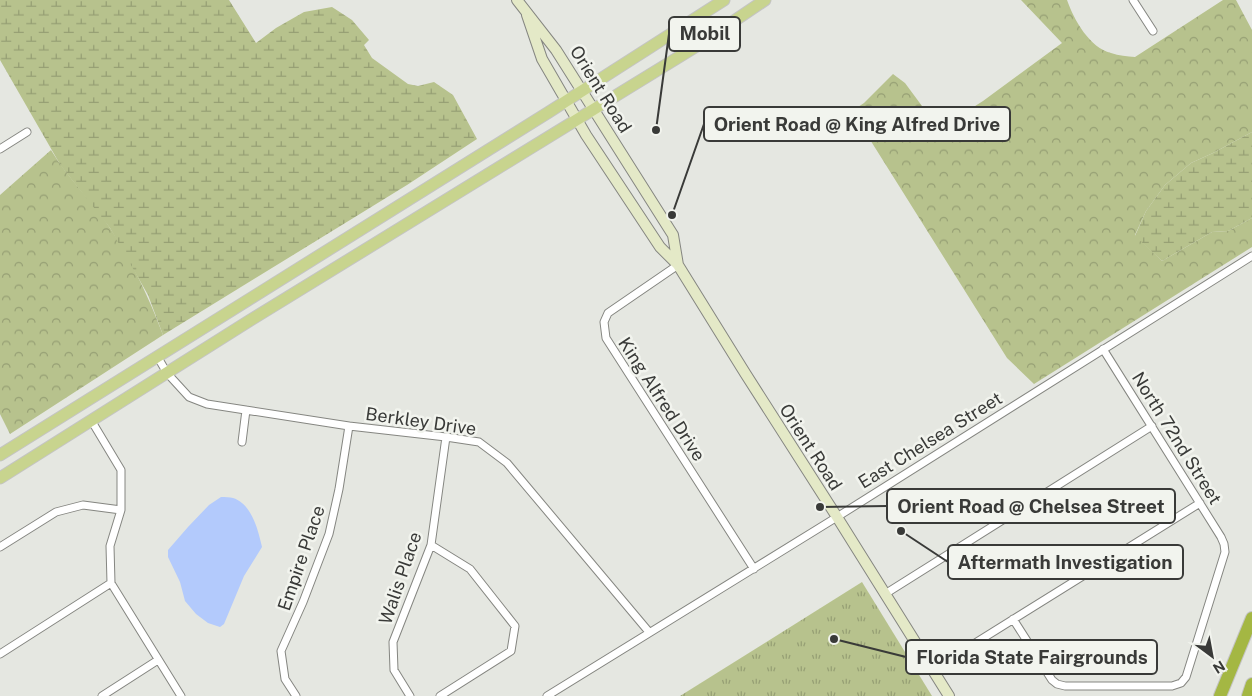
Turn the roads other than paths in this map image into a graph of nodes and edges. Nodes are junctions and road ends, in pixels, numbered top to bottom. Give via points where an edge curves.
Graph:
1 (517, 0) edge
2 (724, 0) edge
3 (765, 0) edge
4 (1133, 0) edge
5 (527, 15) junction
6 (1153, 31) dead end
7 (582, 91) junction
8 (566, 101) junction
9 (594, 109) junction
10 (577, 119) junction
11 (27, 132) dead end
12 (0, 149) edge
13 (1252, 256) edge
14 (678, 265) junction
15 (1103, 349) junction
16 (157, 356) junction
17 (167, 373) junction
18 (246, 410) junction
19 (91, 420) junction
20 (349, 426) junction
21 (1152, 426) junction
22 (446, 437) junction
23 (242, 442) dead end
24 (0, 455) edge
25 (3, 474) edge
26 (1200, 502) junction
27 (121, 510) junction
28 (837, 516) junction
29 (431, 545) junction
30 (0, 547) edge
31 (754, 569) junction
32 (111, 583) junction
33 (885, 594) junction
34 (1252, 618) edge
35 (1013, 619) junction
36 (649, 632) junction
37 (0, 654) edge
38 (158, 660) junction
39 (932, 670) junction
40 (1252, 684) edge
41 (102, 696) edge
42 (181, 696) edge
43 (296, 696) edge
44 (410, 696) edge
45 (440, 696) edge
46 (548, 696) edge
47 (950, 696) edge
48 (1220, 696) edge
49 (1248, 696) edge

1 - 5 street, Orient Road
2 - 7 main road
3 - 9 main road
4 - 6 street
5 - 7 street, Orient Road via 556,50
5 - 8 street, Orient Road via 542,59
7 - 8 main road
7 - 9 street, Orient Road
8 - 10 street, Orient Road
8 - 16 main road
9 - 10 main road
9 - 14 street, Orient Road via 673,235
10 - 14 street, Orient Road via 660,247
10 - 17 main road
11 - 12 street
13 - 15 street, East Chelsea Street
14 - 28 street, Orient Road
14 - 31 street, King Alfred Drive via 608,313 604,322 606,338
15 - 21 street, North 72nd Street
15 - 28 street, East Chelsea Street
16 - 17 street, Berkley Drive
16 - 24 main road
17 - 18 street, Berkley Drive via 189,397 208,404
17 - 19 main road
18 - 20 street, Berkley Drive
18 - 23 street
19 - 25 main road
19 - 27 street via 121,470
20 - 22 street, Berkley Drive
20 - 43 street, Empire Place via 329,534 281,651 286,679
21 - 26 street, North 72nd Street
21 - 33 street
22 - 29 street, Walis Place
22 - 36 street, Berkley Drive via 478,442 507,463
26 - 35 street
26 - 35 street, North 72nd Street via 1224,544 1225,552 1186,677 1181,683 1172,686 1057,684
27 - 30 street via 83,505 56,512
27 - 32 street via 110,546
28 - 31 street, East Chelsea Street
28 - 33 street, Orient Road
29 - 44 street, Walis Place via 393,642 394,670
29 - 45 street via 470,569 515,626 511,652
31 - 36 street, East Chelsea Street
32 - 37 street
32 - 38 street
33 - 39 street, Orient Road
34 - 48 highway
35 - 39 street
36 - 46 street, East Chelsea Street
38 - 41 street
38 - 42 street
39 - 47 street, Orient Road
40 - 49 highway

